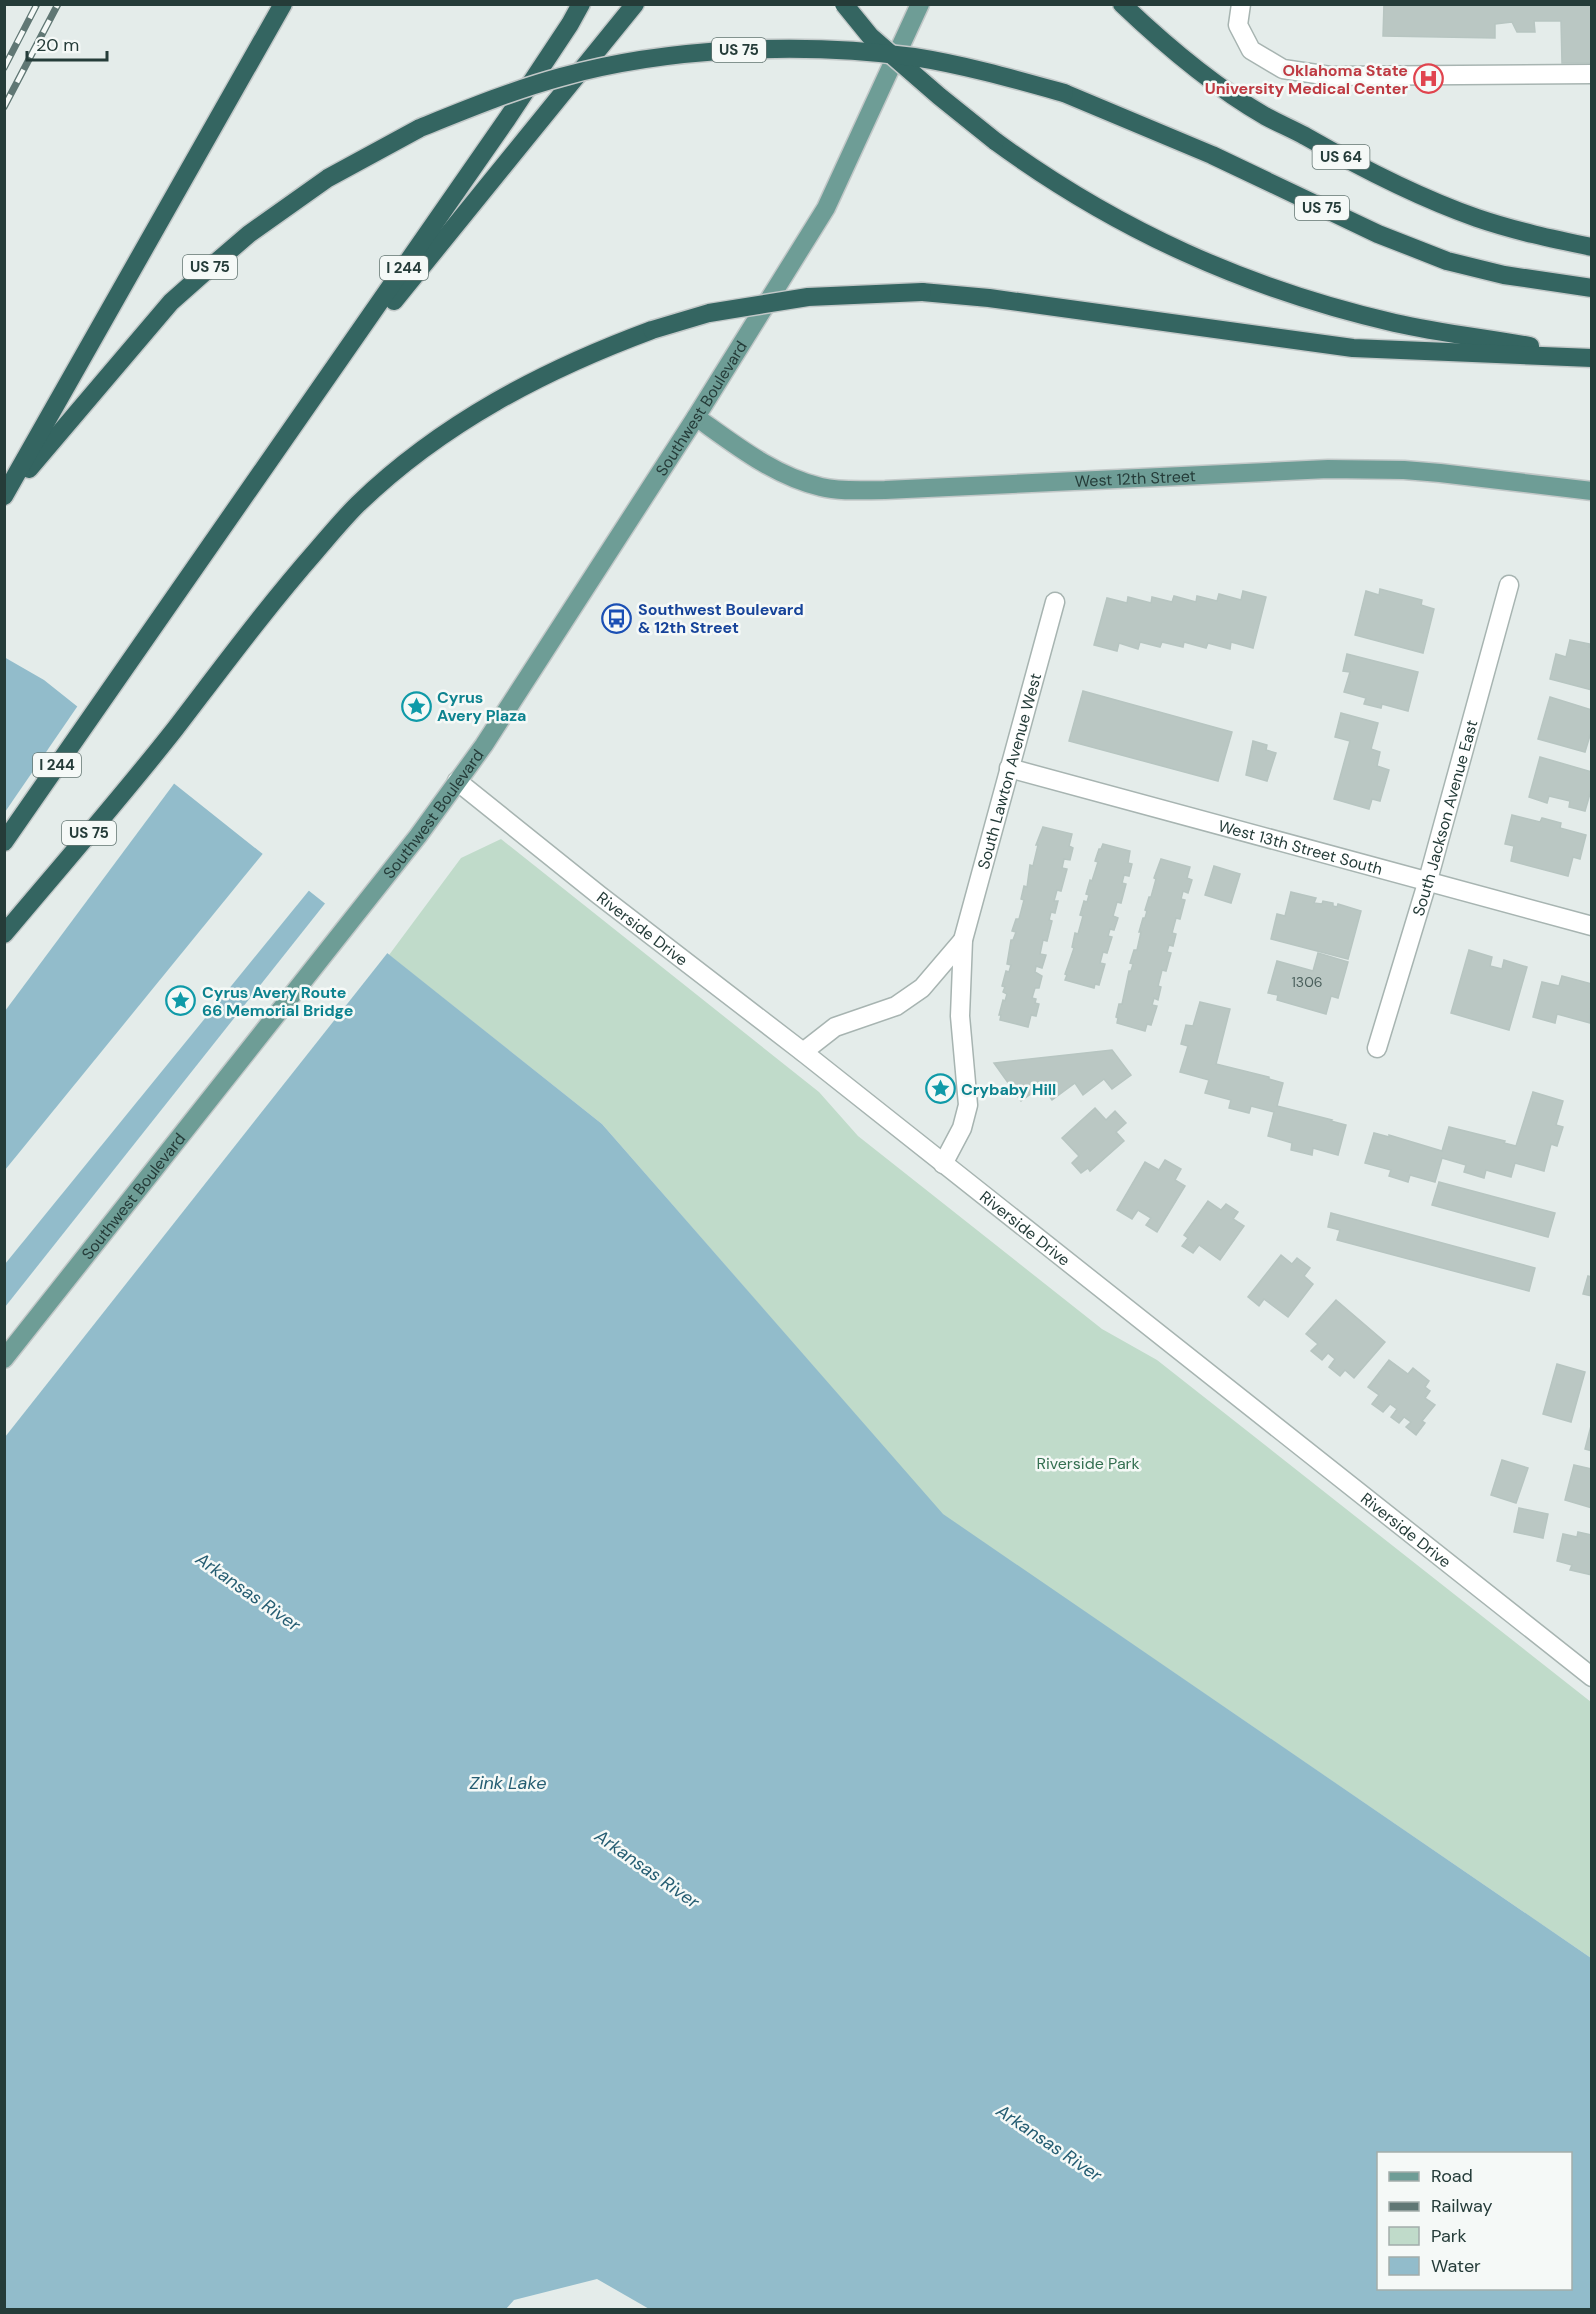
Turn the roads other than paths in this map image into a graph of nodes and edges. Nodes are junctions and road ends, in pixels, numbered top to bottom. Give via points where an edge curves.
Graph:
1 (274, 4) edge
2 (284, 4) edge
3 (581, 4) edge
4 (635, 4) edge
5 (844, 4) edge
6 (920, 4) edge
7 (1122, 4) edge
8 (1241, 4) edge
9 (261, 43) junction
10 (1592, 74) edge
11 (1592, 248) edge
12 (1592, 288) edge
13 (1592, 358) edge
14 (300, 417) junction
15 (696, 417) junction
16 (1592, 491) edge
17 (4, 497) edge
18 (1509, 585) dead end
19 (1054, 602) dead end
20 (1009, 768) junction
21 (457, 781) junction
22 (4, 842) edge
23 (1428, 880) junction
24 (1592, 926) edge
25 (4, 934) edge
26 (963, 940) junction
27 (1377, 1048) dead end
28 (803, 1052) junction
29 (943, 1164) junction
30 (4, 1359) edge
31 (1592, 1677) edge

1 - 9 highway
2 - 9 highway
3 - 14 highway, I 244 via 507,119
4 - 14 highway
5 - 13 highway, bridge via 870,36 995,141 1068,191 1161,243 1334,307 1396,323
6 - 15 main road, Southwest Boulevard via 826,208
7 - 11 highway, US 64 via 1210,79 1264,115 1354,164 1477,218
8 - 10 street via 1238,25 1251,50 1282,69 1330,76
9 - 17 highway
12 - 17 highway, US 75, bridge via 1504,275 1448,261 1378,234 1212,155 1064,93 999,74 913,57 812,49 716,51 562,76 420,128 328,178 249,234 171,302
13 - 25 highway, US 75, bridge via 1353,348 922,292 808,297 709,313 652,330 543,375 476,413 416,455 358,504 290,580 173,731
14 - 22 highway, I 244
15 - 16 main road, West 12th Street via 778,472 821,487 848,490 1328,469 1440,473
15 - 21 main road, Southwest Boulevard
18 - 23 street, South Jackson Avenue East
19 - 20 street, South Lawton Avenue West
20 - 23 street, West 13th Street South
20 - 26 street, South Lawton Avenue West
21 - 28 street, Riverside Drive
21 - 30 main road, Southwest Boulevard via 418,836
23 - 24 street, West 13th Street South
23 - 27 street, South Jackson Avenue East
26 - 28 street, South Lawton Avenue West via 922,988 896,1006 835,1027
26 - 29 street, South Lawton Avenue West via 960,1016 968,1105 962,1128
28 - 29 street, Riverside Drive
29 - 31 street, Riverside Drive

